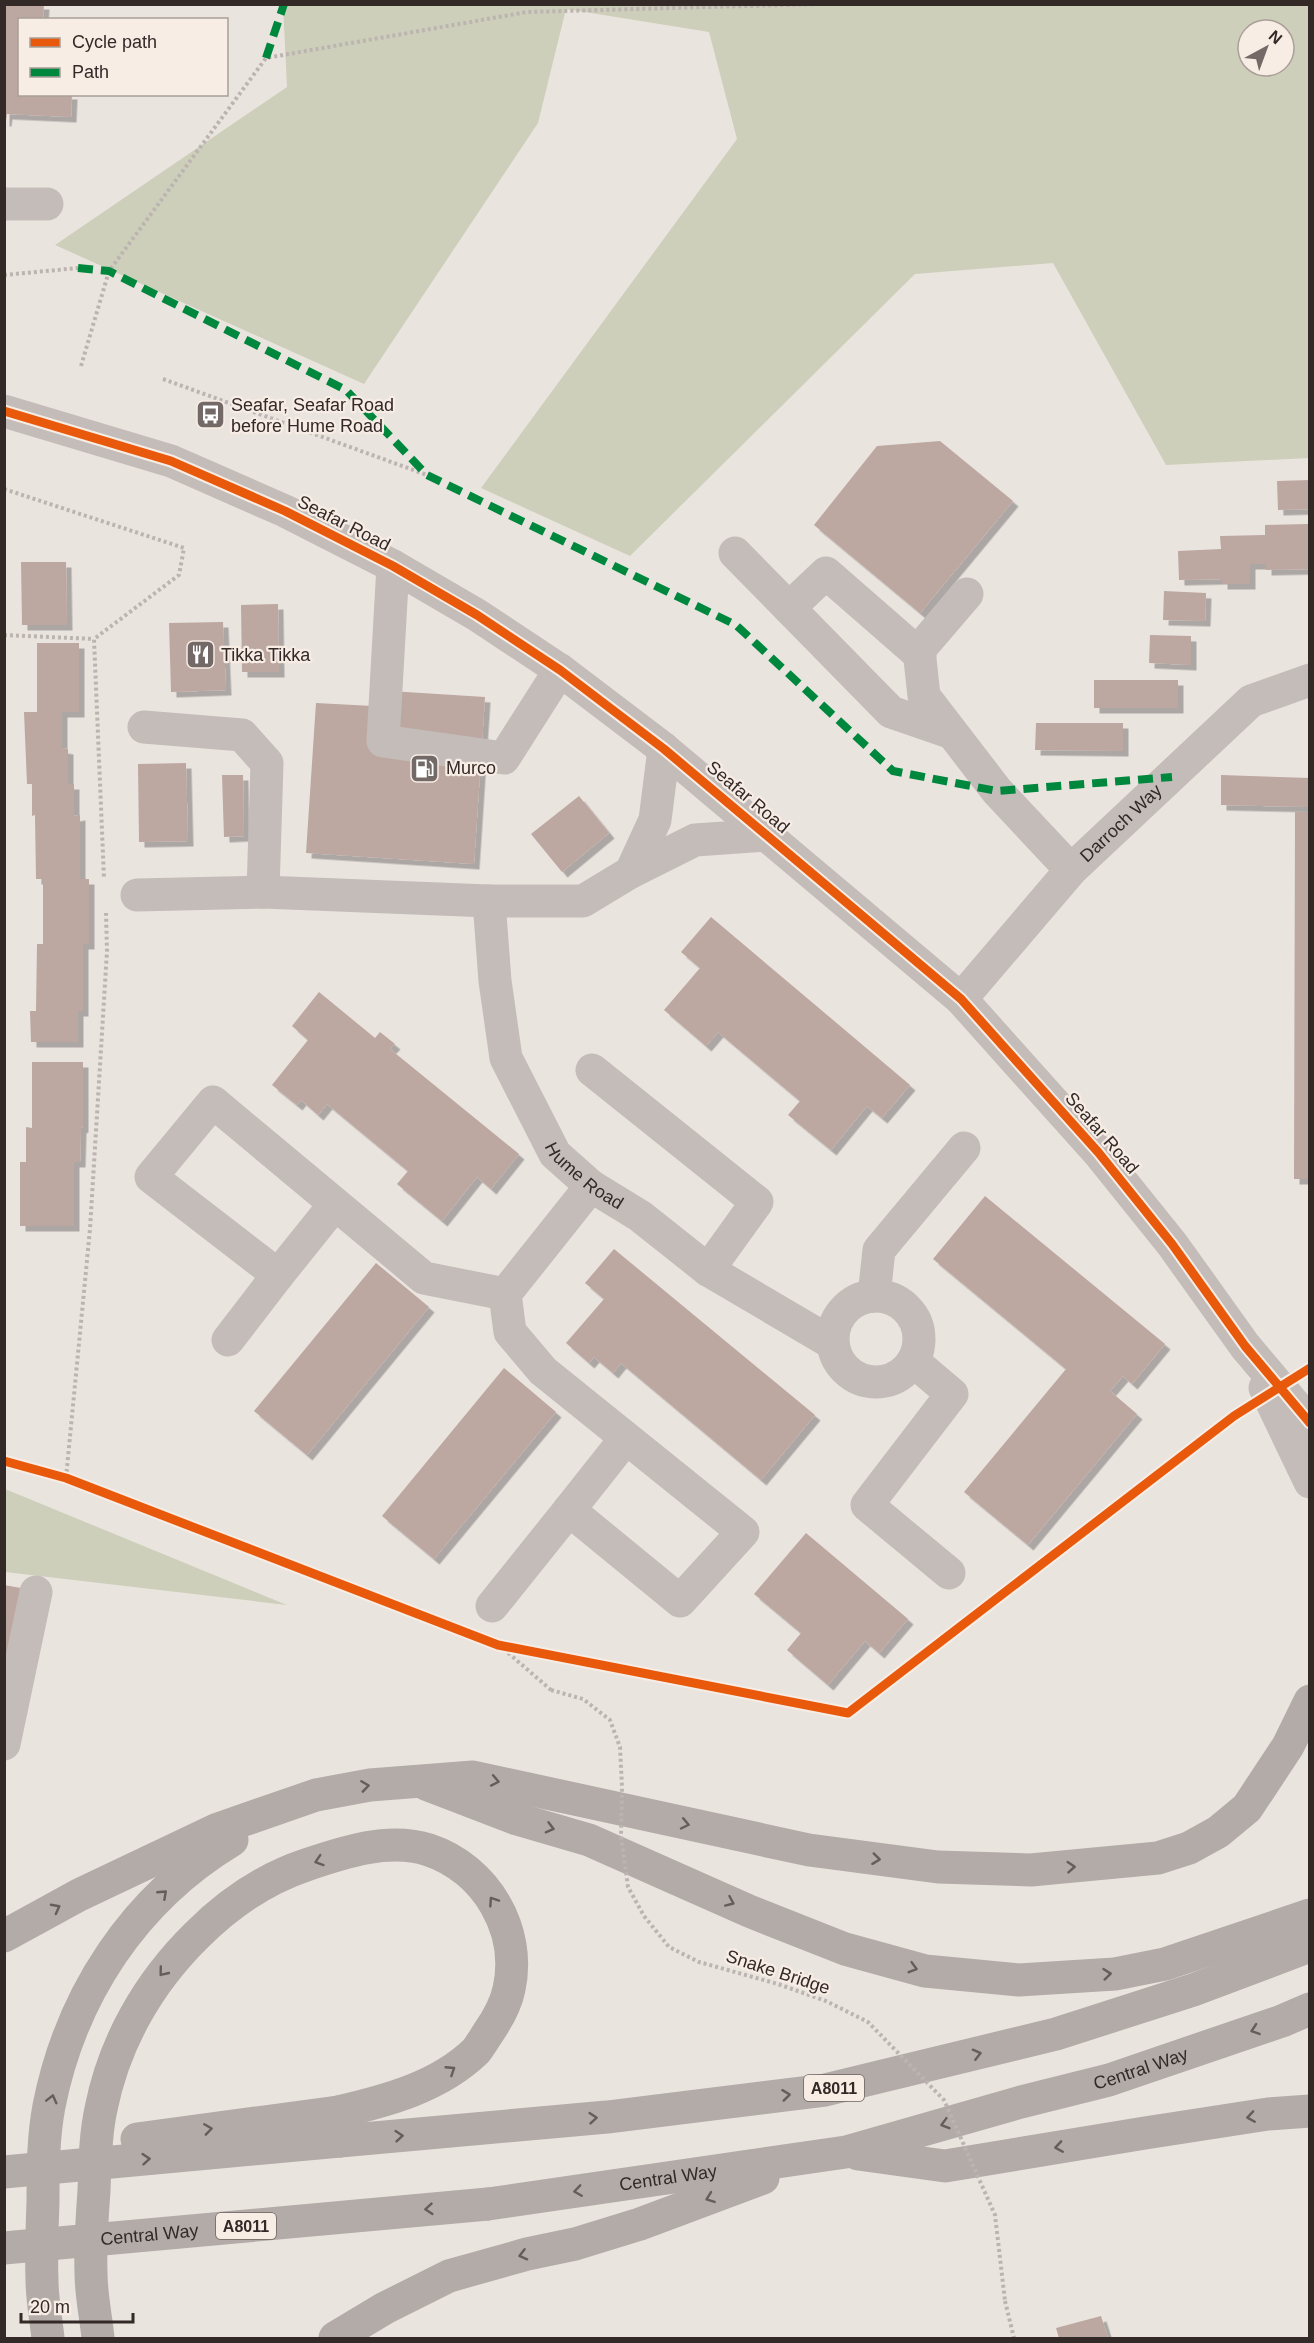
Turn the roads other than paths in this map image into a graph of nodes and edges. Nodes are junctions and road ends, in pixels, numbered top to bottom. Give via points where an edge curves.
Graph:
1 (4, 204) edge
2 (47, 204) dead end
3 (4, 411) edge
4 (735, 553) dead end
5 (393, 566) junction
6 (967, 594) dead end
7 (789, 608) junction
8 (920, 655) junction
9 (560, 670) junction
10 (1310, 680) edge
11 (144, 727) dead end
12 (952, 733) junction
13 (664, 749) junction
14 (768, 835) junction
15 (1071, 870) junction
16 (631, 873) junction
17 (263, 892) junction
18 (137, 895) dead end
19 (489, 901) junction
20 (961, 999) junction
21 (592, 1070) dead end
22 (964, 1149) dead end
23 (591, 1186) junction
24 (335, 1204) junction
25 (708, 1270) junction
26 (278, 1275) junction
27 (505, 1294) junction
28 (874, 1296) junction
29 (228, 1340) dead end
30 (832, 1343) junction
31 (1245, 1346) junction
32 (913, 1361) junction
33 (1310, 1423) edge
34 (626, 1438) junction
35 (1310, 1482) edge
36 (569, 1510) junction
37 (949, 1573) dead end
38 (36, 1592) dead end
39 (492, 1606) dead end
40 (1310, 1701) edge
41 (1310, 1725) edge
42 (4, 1744) edge
43 (1310, 1745) edge
44 (416, 1781) junction
45 (316, 1796) junction
46 (1310, 1915) edge
47 (4, 1936) edge
48 (1310, 1946) edge
49 (1310, 2009) edge
50 (1310, 2111) edge
51 (339, 2127) junction
52 (835, 2154) junction
53 (4, 2156) edge
54 (4, 2172) edge
55 (4, 2248) edge
56 (48, 2338) edge
57 (98, 2338) edge
58 (335, 2338) edge

1 - 2 street
3 - 5 street, Seafar Road via 171,461 285,511
4 - 7 street
5 - 9 street, Seafar Road
5 - 9 street via 383,741 504,758
6 - 8 street via 920,650
7 - 8 street via 826,573
7 - 12 street via 891,712
8 - 12 street via 924,696
9 - 13 street, Seafar Road
10 - 15 street, Darroch Way via 1251,701
11 - 17 street via 242,735 267,763
12 - 15 street via 997,791
13 - 14 street, Seafar Road
13 - 16 street via 655,820
14 - 16 street via 695,840
14 - 20 street, Seafar Road
15 - 20 street, Darroch Way
16 - 19 street via 583,901
17 - 18 street
17 - 19 street
19 - 23 street, Hume Road via 506,1058 555,1155
20 - 31 street, Seafar Road via 1098,1152 1172,1244
21 - 25 street via 757,1202
22 - 28 street via 879,1250
23 - 25 street, Hume Road via 640,1216
23 - 27 street
24 - 26 street
24 - 26 street via 213,1102 151,1177
24 - 27 street via 424,1278
25 - 30 street, Hume Road
26 - 29 street
27 - 34 street via 510,1332 543,1371
28 - 30 street via 848,1305 833,1329
28 - 32 street via 895,1300 911,1314 920,1341
30 - 32 street via 844,1369 870,1383 898,1377
31 - 33 street, Seafar Road
31 - 35 street, Seafar Road
32 - 37 street via 952,1394 867,1505
34 - 36 street
34 - 36 street via 743,1532 680,1601
36 - 39 street
38 - 42 street
44 -> 40 main road via 473,1777 809,1850 927,1866 1030,1870 1094,1865 1158,1858 1189,1848 1218,1832 1247,1808 1288,1746
41 - 43 street
45 -> 44 main road
44 -> 46 main road via 517,1819 589,1840 844,1949 925,1971 1019,1980 1115,1974 1183,1958
47 -> 45 main road via 79,1895 218,1830
56 -> 45 main road via 42,2281 43,2159 49,2107 78,2013 118,1943 161,1895 214,1850
51 -> 48 main road, A8011 via 607,2117 825,2090 1056,2034 1193,1990
49 -> 52 main road, Central Way / A8011 via 1109,2080
50 -> 52 main road via 1168,2129 945,2166
53 -> 51 main road, bridge
54 -> 51 main road, A8011, bridge
51 -> 57 main road via 452,2070 477,2049 496,2022 509,1990 513,1960 508,1930 495,1903 477,1880 454,1862 429,1850 402,1845 371,1847 298,1868 263,1883 205,1927 156,1980 109,2073 100,2112 91,2274
52 -> 55 main road, Central Way / A8011, bridge via 488,2204
52 -> 58 main road via 618,2231 449,2276

